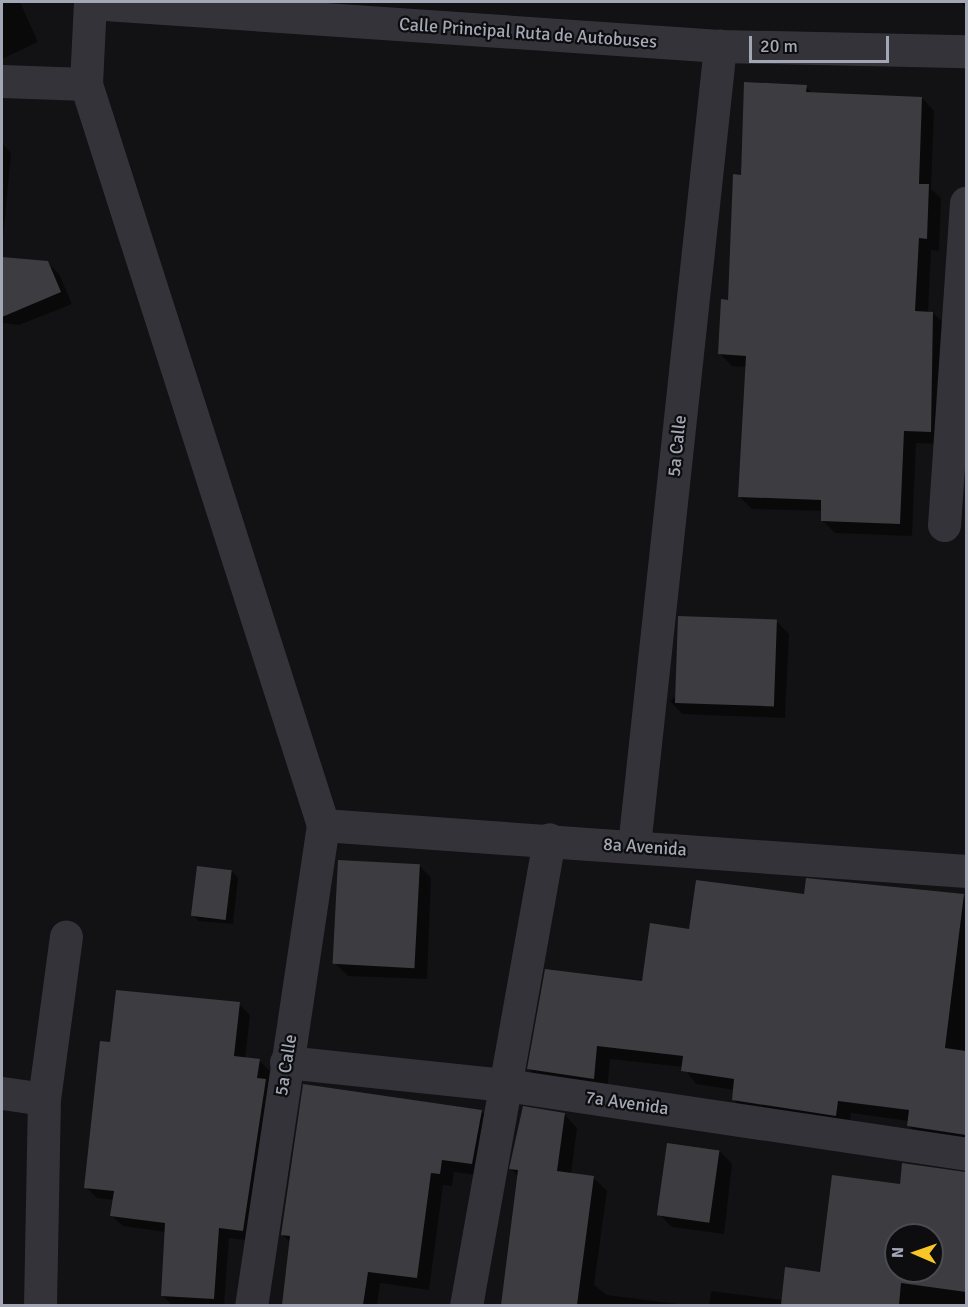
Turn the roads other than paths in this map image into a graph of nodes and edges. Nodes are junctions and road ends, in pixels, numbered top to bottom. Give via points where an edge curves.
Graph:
1 (90, 2) edge
2 (720, 46) junction
3 (966, 51) edge
4 (2, 81) edge
5 (86, 84) junction
6 (966, 202) edge
7 (944, 525) dead end
8 (323, 825) junction
9 (549, 839) junction
10 (634, 846) junction
11 (966, 871) edge
12 (66, 936) dead end
13 (286, 1062) junction
14 (506, 1085) junction
15 (2, 1093) edge
16 (44, 1099) junction
17 (966, 1154) edge
18 (40, 1305) edge
19 (251, 1305) edge
20 (466, 1305) edge

1 - 2 street, Calle Principal Ruta de Autobuses
1 - 5 street
2 - 3 street, Calle Principal Ruta de Autobuses
2 - 10 street, 5a Calle
4 - 5 street
5 - 8 street
6 - 7 street
8 - 9 street, 8a Avenida
8 - 13 street, 5a Calle
9 - 10 street, 8a Avenida
9 - 14 street
10 - 11 street, 8a Avenida
12 - 16 street
13 - 14 street, 7a Avenida
13 - 19 street, 5a Calle
14 - 17 street, 7a Avenida
14 - 20 street
15 - 16 street
16 - 18 street

